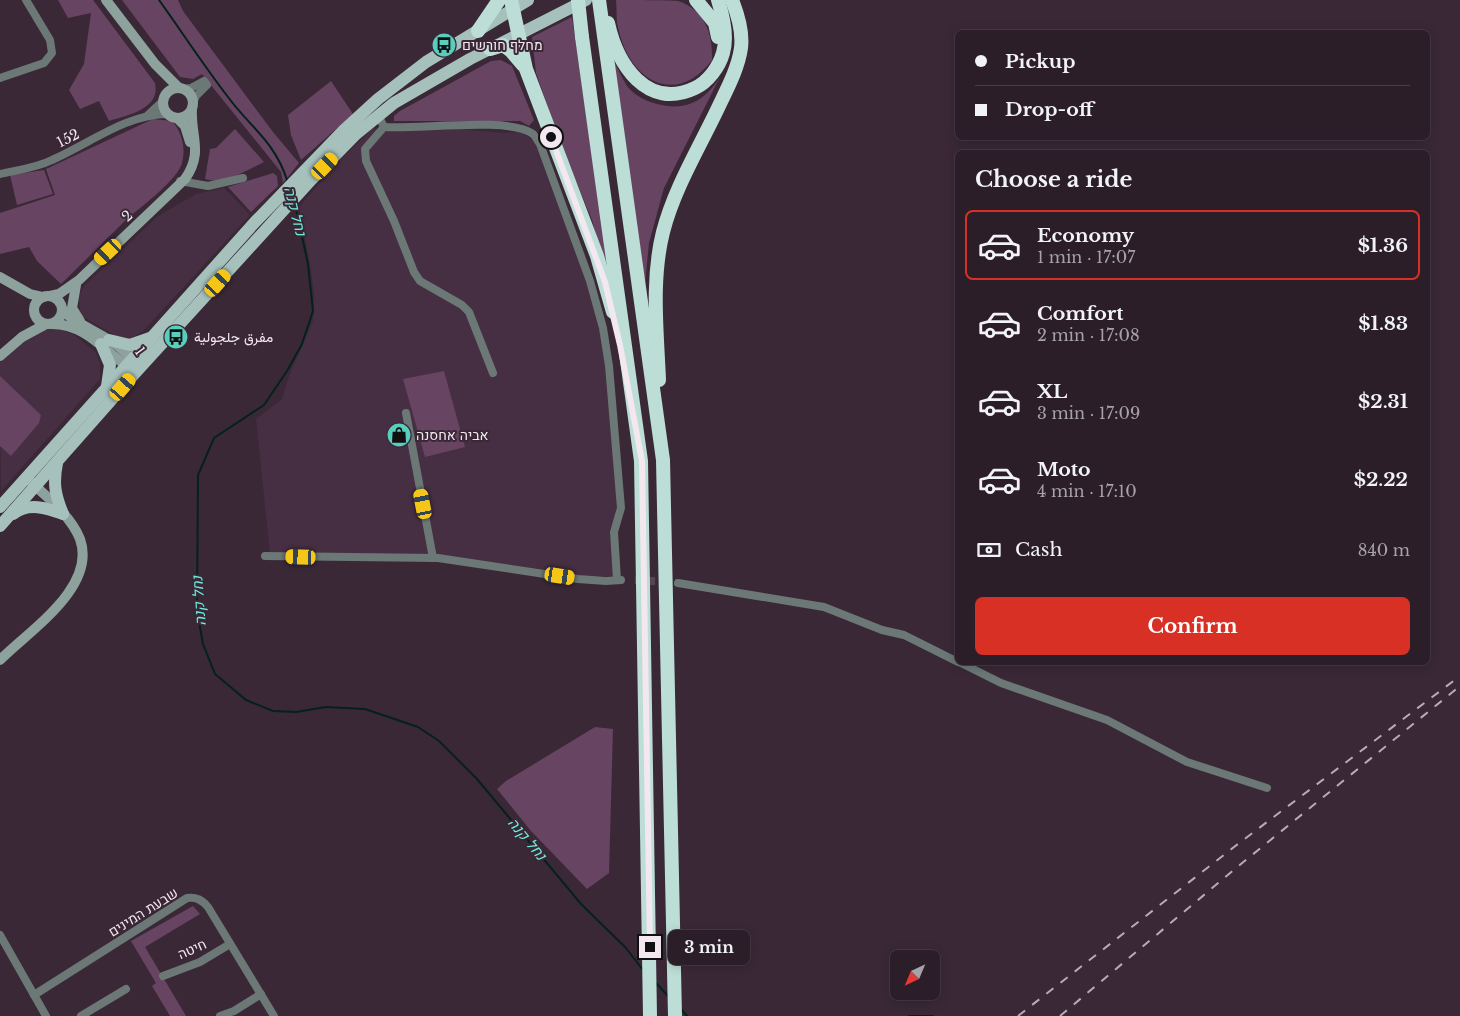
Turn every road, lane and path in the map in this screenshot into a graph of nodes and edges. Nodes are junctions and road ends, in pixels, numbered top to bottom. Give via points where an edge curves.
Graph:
1 (26, 0) edge
2 (106, 0) edge
3 (499, 0) edge
4 (528, 0) edge
5 (578, 0) edge
6 (586, 0) edge
7 (599, 0) edge
8 (604, 0) edge
9 (696, 0) edge
10 (718, 0) edge
11 (732, 0) edge
12 (511, 5) edge
13 (478, 31) junction
14 (607, 32) junction
15 (517, 34) junction
16 (490, 48) junction
17 (154, 64) junction
18 (0, 69) edge
19 (526, 69) junction
20 (710, 76) junction
21 (2, 78) edge
22 (181, 88) junction
23 (164, 98) junction
24 (192, 106) junction
25 (173, 116) junction
26 (144, 117) junction
27 (545, 120) junction
28 (381, 121) junction
29 (536, 137) junction
30 (0, 174) edge
31 (307, 175) junction
32 (243, 178) dead end
33 (181, 182) junction
34 (260, 226) junction
35 (0, 277) edge
36 (77, 282) junction
37 (0, 284) edge
38 (47, 297) junction
39 (62, 308) junction
40 (35, 311) junction
41 (80, 322) junction
42 (49, 324) junction
43 (154, 336) junction
44 (22, 337) junction
45 (104, 342) junction
46 (0, 356) edge
47 (131, 366) junction
48 (493, 373) dead end
49 (105, 390) junction
50 (406, 413) dead end
51 (663, 460) junction
52 (642, 461) junction
53 (57, 462) junction
54 (31, 482) junction
55 (0, 507) edge
56 (63, 514) junction
57 (4, 522) edge
58 (265, 556) dead end
59 (433, 558) junction
60 (678, 583) tunnel mouth
61 (0, 660) edge
62 (955, 660) edge
63 (964, 665) edge
64 (1267, 788) dead end
65 (0, 934) edge
66 (230, 944) junction
67 (8, 950) junction
68 (0, 954) edge
69 (163, 976) dead end
70 (126, 989) dead end
71 (261, 994) junction
72 (34, 995) junction
73 (650, 1010) edge
74 (46, 1016) edge
75 (81, 1016) edge
76 (220, 1016) edge
77 (274, 1016) edge
78 (675, 1016) edge

1 - 21 street via 50,40 52,53 44,63
2 - 17 street
3 - 13 highway
4 - 12 main road
5 - 52 highway, bridge
6 - 15 main road
7 - 14 highway
8 - 14 highway
9 - 20 highway via 715,22 718,34 718,54
10 - 20 highway via 724,21 724,52
11 - 51 highway via 741,35 739,58 669,213 656,274
12 - 13 main road
12 - 15 highway
13 - 31 main road via 426,62 378,99
14 - 20 highway via 623,63 644,86 655,92 684,93
14 - 51 highway
15 - 16 main road
15 - 19 highway
16 - 19 highway via 503,45
16 - 28 main road via 394,103
17 - 22 street
17 - 23 street via 161,77
18 - 21 street
19 - 27 highway
22 - 23 street via 171,89
22 - 24 street via 190,95
22 - 24 street via 191,88 204,81 207,85 196,96
23 - 25 street via 164,108
23 - 26 street, 152 via 154,111
24 - 25 street via 184,116
24 - 33 street, 2 via 195,158 190,173
25 - 26 street, 152
25 - 33 street, 2 via 185,126 190,139
26 - 30 street, 152 via 51,161
27 - 29 street
27 - 52 highway via 605,282
28 - 29 street via 520,128
28 - 31 main road
28 - 48 street via 365,148 366,161 414,272 420,280 468,312
29 - 59 street via 590,281 603,328 622,508 614,532 619,580 578,579
31 - 34 main road
32 - 33 street via 208,186
33 - 36 street, 2
34 - 43 main road
34 - 47 main road
35 - 38 street via 30,294
36 - 38 street, 2 via 59,294
36 - 39 street, 2
36 - 41 street via 72,308
37 - 40 street via 24,298
38 - 39 street via 59,301
38 - 40 street via 36,303
39 - 41 street, 1
39 - 42 street via 59,320
40 - 42 street via 38,319
40 - 44 street
41 - 45 street, 1
42 - 44 street
42 - 45 street, 1 via 72,327
43 - 45 main road via 130,344
43 - 47 main road
44 - 46 street
45 - 47 street, 1
45 - 49 main road via 110,365 110,380
47 - 49 main road
47 - 53 main road
49 - 54 main road
50 - 59 street
51 - 78 highway
52 - 73 highway
53 - 54 main road
53 - 56 main road via 53,481
54 - 55 main road
54 - 56 street
54 - 57 main road
56 - 57 main road via 48,508 27,507
56 - 61 street via 80,538 82,569 77,581 66,598
58 - 59 street
60 - 62 street via 824,606 882,630 904,635
63 - 64 street via 1001,683 1107,720 1187,762
65 - 67 street
66 - 69 street, חיטה via 200,962
66 - 71 street, שבעת המינים
66 - 72 street, שבעת המינים via 204,903 197,898 188,898
67 - 68 street
67 - 72 street
70 - 75 street
71 - 76 street
71 - 77 street, שבעת המינים
72 - 74 street

